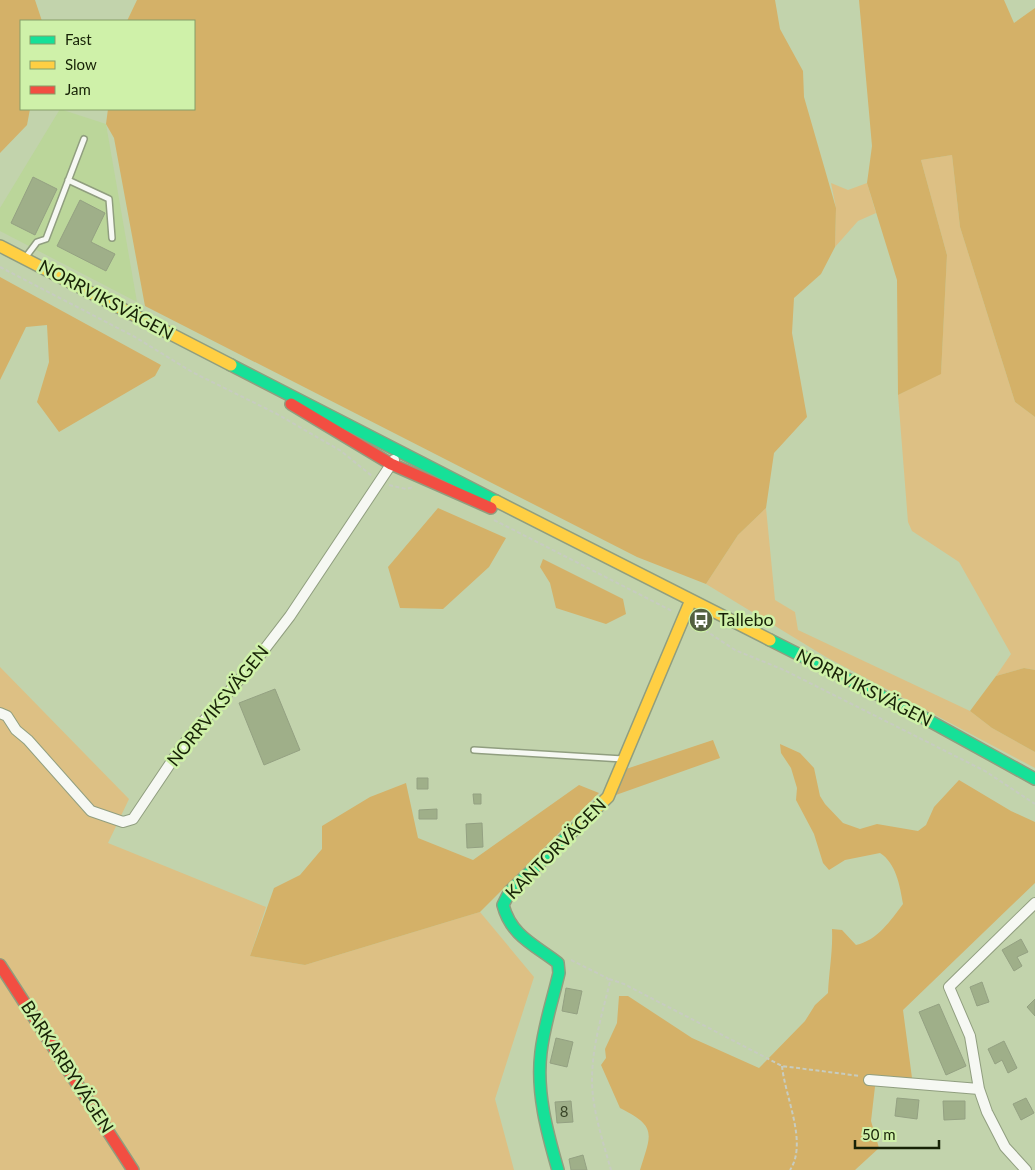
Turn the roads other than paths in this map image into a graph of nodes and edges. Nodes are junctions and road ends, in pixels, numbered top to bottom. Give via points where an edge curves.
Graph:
1 (84, 138) dead end
2 (68, 180) junction
3 (112, 238) dead end
4 (0, 246) edge
5 (25, 258) junction
6 (212, 355) junction
7 (312, 405) junction
8 (399, 452) junction
9 (391, 464) junction
10 (470, 488) junction
11 (587, 547) junction
12 (691, 600) junction
13 (0, 713) edge
14 (0, 723) edge
15 (16, 730) junction
16 (474, 750) dead end
17 (624, 758) junction
18 (1035, 779) edge
19 (1035, 903) edge
20 (0, 965) edge
21 (869, 1080) road end
22 (979, 1089) junction
23 (134, 1170) edge
24 (558, 1170) edge
25 (1026, 1170) edge

1 - 2 lane
2 - 3 lane via 109,199
2 - 5 lane via 46,239 37,242
4 - 5 street, NORRVIKSVÄGEN
5 - 6 street, NORRVIKSVÄGEN
6 - 7 street, NORRVIKSVÄGEN
6 - 9 street, NORRVIKSVÄGEN
7 - 8 street, NORRVIKSVÄGEN
7 - 10 street, NORRVIKSVÄGEN via 356,422
8 - 9 street, NORRVIKSVÄGEN
8 - 10 street, NORRVIKSVÄGEN
9 - 11 street, NORRVIKSVÄGEN
9 - 15 street, NORRVIKSVÄGEN via 290,616 170,762 133,819 123,822 91,811
10 - 11 street, NORRVIKSVÄGEN
11 - 12 street, NORRVIKSVÄGEN
12 - 17 street
12 - 18 street, NORRVIKSVÄGEN via 917,714
13 - 15 street, NORRVIKSVÄGEN via 7,716
14 - 15 street, NORRVIKSVÄGEN
16 - 17 lane
17 - 24 street, KANTORVÄGEN via 608,797 510,891 502,905 514,932 558,963 540,1072 541,1093
19 - 22 street via 949,987 970,1036
20 - 23 street, BARKARBYVÄGEN
21 - 22 street
22 - 25 street via 995,1132

